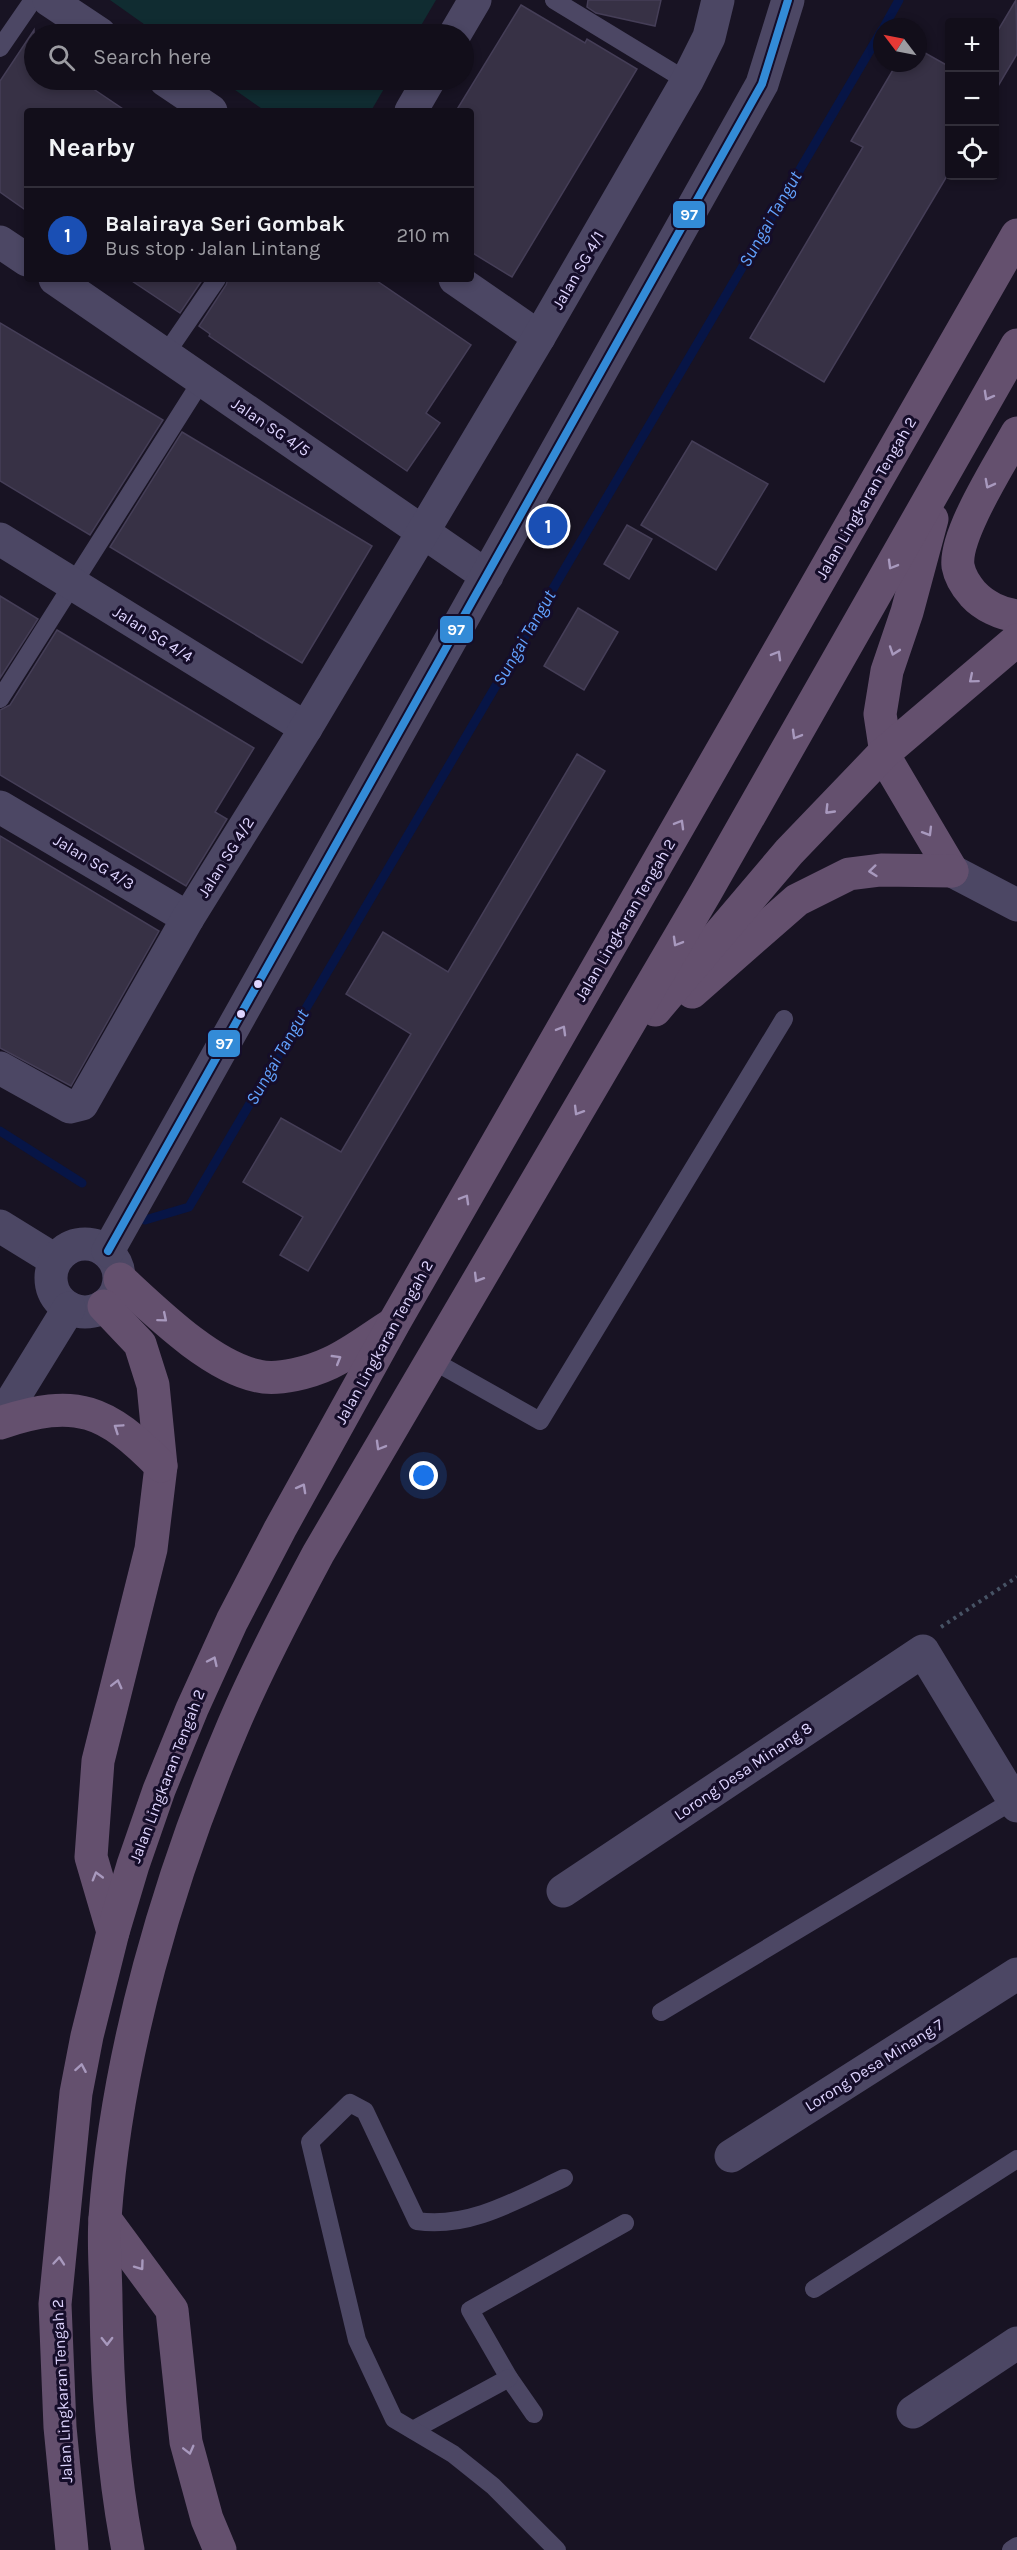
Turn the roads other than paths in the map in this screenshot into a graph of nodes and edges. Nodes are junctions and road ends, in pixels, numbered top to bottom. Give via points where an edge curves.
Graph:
1 (33, 0) edge
2 (49, 0) edge
3 (475, 0) edge
4 (554, 0) edge
5 (718, 0) edge
6 (788, 0) edge
7 (84, 24) edge
8 (461, 24) edge
9 (0, 48) edge
10 (687, 81) junction
11 (180, 90) edge
12 (423, 90) edge
13 (207, 108) edge
14 (413, 108) edge
15 (1017, 235) edge
16 (0, 242) edge
17 (24, 258) edge
18 (58, 282) edge
19 (215, 282) edge
20 (459, 282) edge
21 (539, 337) junction
22 (1017, 345) edge
23 (165, 355) junction
24 (202, 381) junction
25 (1017, 433) edge
26 (944, 474) junction
27 (422, 532) junction
28 (0, 539) edge
29 (486, 576) junction
30 (72, 584) junction
31 (1017, 616) edge
32 (1017, 640) edge
33 (0, 699) edge
34 (306, 728) junction
35 (883, 754) junction
36 (0, 807) edge
37 (952, 871) junction
38 (1017, 905) edge
39 (188, 918) junction
40 (784, 1019) dead end
41 (0, 1068) edge
42 (601, 1073) junction
43 (0, 1226) edge
44 (56, 1260) junction
45 (111, 1279) junction
46 (69, 1308) junction
47 (394, 1323) junction
48 (430, 1359) junction
49 (0, 1422) edge
50 (162, 1466) junction
51 (1015, 1803) edge
52 (563, 1891) dead end
53 (113, 1932) junction
54 (1017, 1974) edge
55 (661, 2012) dead end
56 (731, 2156) dead end
57 (1017, 2159) edge
58 (564, 2178) dead end
59 (105, 2219) junction
60 (625, 2223) dead end
61 (814, 2289) dead end
62 (1017, 2343) edge
63 (510, 2378) junction
64 (913, 2412) dead end
65 (534, 2414) dead end
66 (413, 2430) junction
67 (1017, 2546) edge
68 (72, 2550) edge
69 (128, 2550) edge
70 (220, 2550) edge
71 (557, 2550) edge
72 (1011, 2550) edge

1 - 9 lane
2 - 7 street
3 - 8 street
4 - 10 lane
5 - 10 street, Jalan SG 4/1 via 709,37
6 - 29 street via 762,84
10 - 21 street, Jalan SG 4/1
11 - 13 street
12 - 14 street
47 -> 15 highway, Jalan Lingkaran Tengah 2
16 - 17 street
18 - 23 street, Jalan SG 4/5
19 - 23 lane
20 - 21 street
21 - 27 street, Jalan SG 4/1
22 -> 26 highway
23 - 24 street, Jalan SG 4/5
24 - 27 street, Jalan SG 4/5
24 - 30 lane
25 -> 31 highway via 962,534 958,566 964,584 979,601 1006,615
26 -> 35 highway via 887,671 880,714
26 -> 42 highway
27 - 29 street, Jalan SG 4/5
27 - 34 street, Jalan SG 4/2
28 - 30 street, Jalan SG 4/4
29 - 45 street
30 - 33 lane
30 - 34 street, Jalan SG 4/4
32 -> 35 highway
34 - 39 street, Jalan SG 4/2
35 -> 37 highway
35 -> 42 highway via 789,852
36 - 39 street, Jalan SG 4/3
37 - 38 street
37 -> 42 highway via 881,870 849,874 797,900
39 - 41 street, Jalan SG 4/2 via 82,1104 70,1107
40 - 48 lane via 540,1421
42 -> 48 highway
43 - 44 street
44 - 45 street via 70,1246 90,1243
44 - 46 street via 51,1281 54,1292
45 - 46 street via 91,1312
45 -> 47 highway via 221,1362 257,1376 279,1378 329,1364
45 - 50 highway via 140,1344 153,1385
46 - 49 street
53 -> 47 highway, Jalan Lingkaran Tengah 2 via 159,1790 227,1631
48 -> 59 highway via 271,1643 232,1727 175,1877 131,2040
50 -> 49 highway via 111,1423 71,1409 33,1412
53 -> 50 highway via 91,1857 99,1761 151,1548
51 - 52 street, Lorong Desa Minang 8 via 923,1651
51 - 55 lane
68 -> 53 highway, Jalan Lingkaran Tengah 2 via 60,2427 55,2304 76,2093
54 - 56 street, Lorong Desa Minang 7
57 - 61 lane
58 - 66 lane via 487,2214 433,2223 417,2221 364,2111 350,2103 310,2142 357,2340 394,2419
59 -> 69 highway via 108,2397 117,2493
59 -> 70 highway via 172,2310 186,2442 207,2519
60 - 63 lane via 471,2310
62 - 64 street
63 - 65 lane
63 - 66 lane
66 - 71 lane via 453,2454 493,2486
67 - 72 lane

